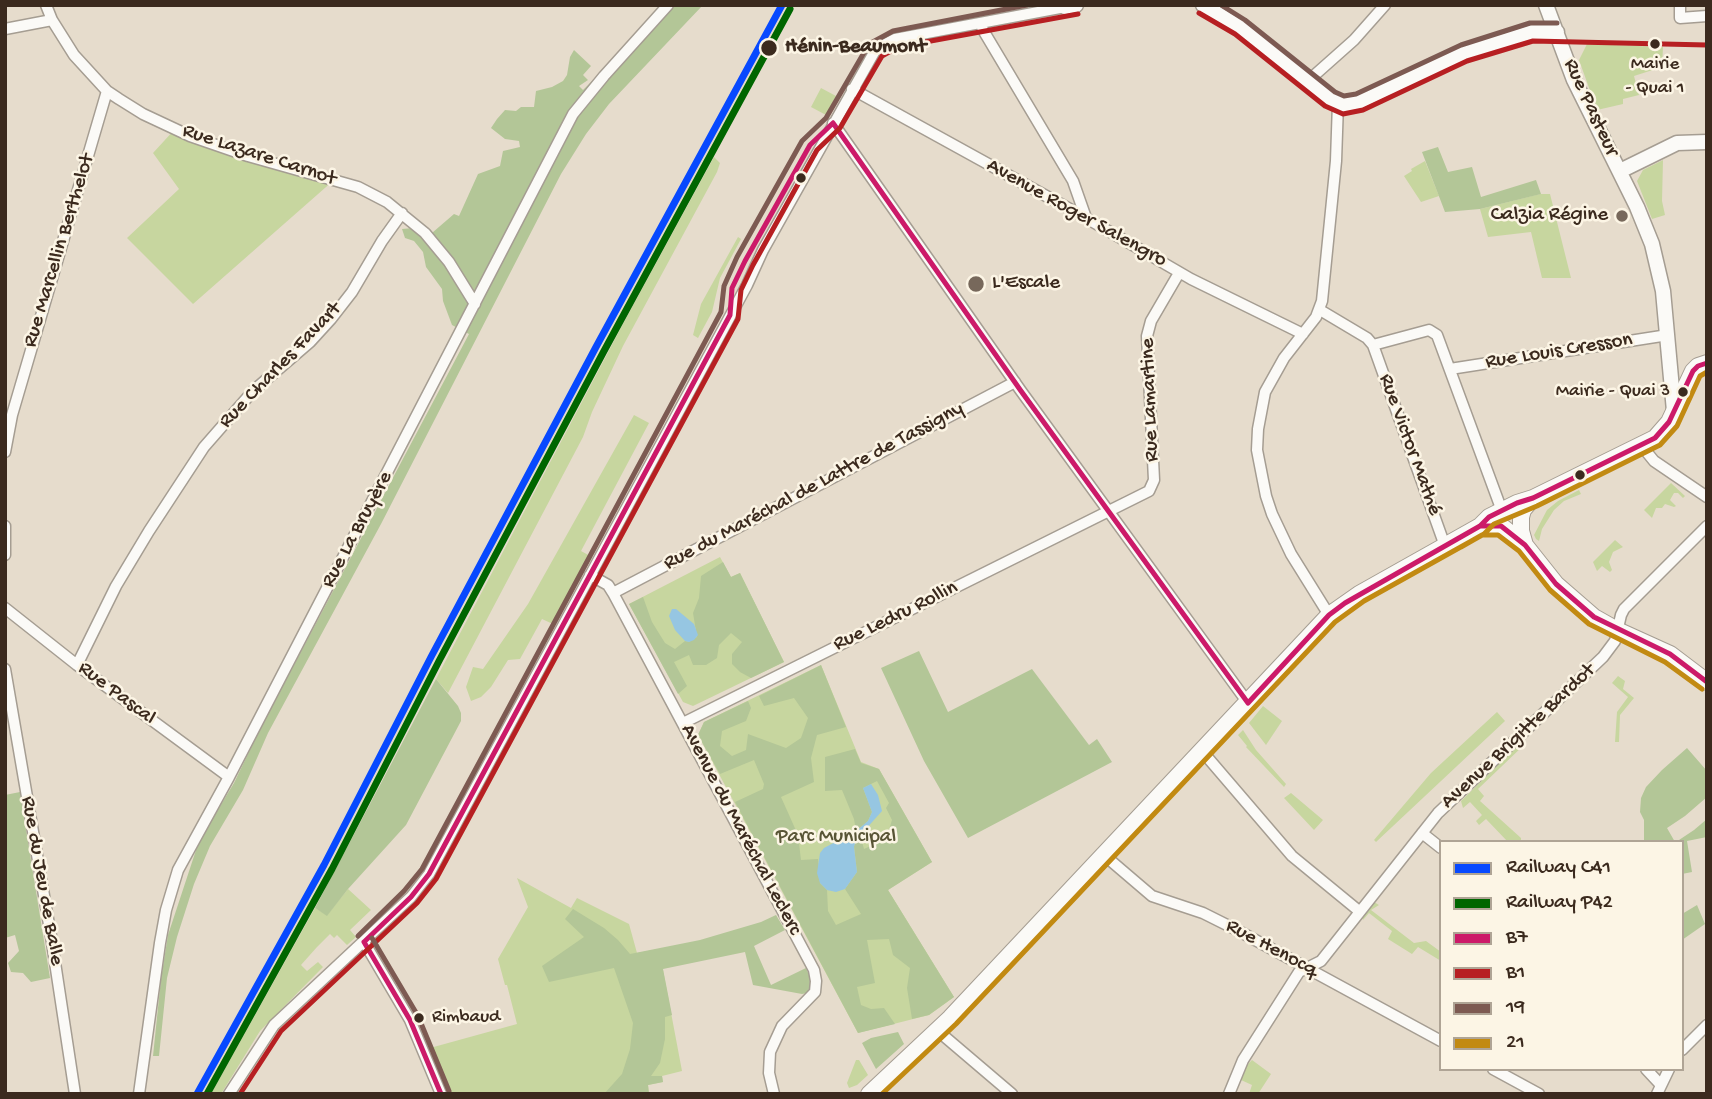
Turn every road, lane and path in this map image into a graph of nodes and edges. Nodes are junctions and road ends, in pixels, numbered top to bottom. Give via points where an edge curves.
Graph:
1 (46, 5) edge
2 (668, 5) edge
3 (1203, 5) edge
4 (1385, 5) edge
5 (1546, 5) edge
6 (1680, 5) edge
7 (1069, 6) edge
8 (1707, 16) edge
9 (52, 20) junction
10 (981, 24) junction
11 (5, 29) edge
12 (1557, 32) junction
13 (1309, 80) junction
14 (852, 89) junction
15 (107, 91) junction
16 (1338, 103) junction
17 (833, 123) junction
18 (1707, 142) edge
19 (1620, 171) junction
20 (402, 214) junction
21 (1086, 218) junction
22 (1179, 273) junction
23 (475, 304) junction
24 (1320, 310) junction
25 (1303, 334) junction
26 (1668, 335) junction
27 (1373, 345) junction
28 (1707, 363) edge
29 (1450, 369) junction
30 (1015, 382) junction
31 (1674, 411) junction
32 (1641, 445) junction
33 (5, 452) edge
34 (1707, 497) edge
35 (1534, 498) junction
36 (1110, 511) junction
37 (1502, 511) junction
38 (5, 526) edge
39 (1480, 526) junction
40 (1707, 526) edge
41 (1525, 545) junction
42 (1445, 546) junction
43 (5, 555) edge
44 (590, 575) junction
45 (612, 593) junction
46 (5, 608) edge
47 (1329, 615) junction
48 (1617, 630) junction
49 (77, 665) junction
50 (5, 669) edge
51 (1707, 682) edge
52 (1248, 703) junction
53 (683, 723) junction
54 (1202, 751) junction
55 (229, 777) junction
56 (1422, 833) junction
57 (1439, 846) edge
58 (1104, 855) junction
59 (1359, 911) junction
60 (364, 942) junction
61 (1306, 969) junction
62 (1707, 1025) edge
63 (938, 1031) junction
64 (1439, 1040) edge
65 (1684, 1048) edge
66 (1497, 1071) edge
67 (1647, 1071) edge
68 (1667, 1071) edge
69 (1659, 1089) edge
70 (75, 1094) edge
71 (139, 1094) edge
72 (229, 1094) edge
73 (441, 1094) edge
74 (774, 1094) edge
75 (869, 1094) edge
76 (1012, 1094) edge
77 (1228, 1094) edge
78 (1539, 1094) edge

1 - 9 street, Rue Lazare Carnot
2 - 23 street, Rue La Bruyère via 573,114
3 - 13 street
4 - 13 street
5 - 12 street, Rue Pasteur
6 - 8 street via 1680,18
7 - 10 street
9 - 11 street
9 - 15 street, Rue Lazare Carnot via 74,55
10 - 14 street via 895,39 876,48
10 - 21 street via 1073,181
12 - 16 street via 1532,32 1464,53 1359,102
12 - 19 street, Rue Pasteur via 1574,80
13 - 16 street
14 - 17 street
14 - 21 street, Avenue Roger Salengro
15 - 20 street, Rue Lazare Carnot via 190,136 358,187
15 - 33 street, Rue Marcellin Berthelot via 15,403
16 - 24 street via 1334,193
17 - 30 street
17 - 44 street
18 - 19 street via 1670,146
19 - 26 street, Rue Pasteur via 1653,244
20 - 23 street, Rue Lazare Carnot via 449,262
20 - 49 street, Rue Charles Favart via 331,319 237,408 197,457 123,575
21 - 22 street, Avenue Roger Salengro
22 - 25 street, Avenue Roger Salengro
22 - 36 street, Rue Lamartine via 1147,336 1154,480 1144,494
23 - 55 street, Rue La Bruyère
24 - 25 street
24 - 27 street
25 - 47 street via 1265,392 1257,450 1272,514
26 - 29 street, Rue Louis Cresson
26 - 31 street, Rue Pasteur
27 - 29 street via 1432,330
27 - 42 street, Rue Victor Mathé
28 - 31 main road via 1693,371
29 - 37 street
30 - 36 street
30 - 45 street, Rue du Maréchal de Lattre de Tassigny
31 - 32 main road via 1663,430
32 - 34 street via 1659,464
32 - 35 main road
35 - 37 main road
35 - 41 main road via 1521,517
36 - 52 street
36 - 53 street, Rue Ledru Rollin
37 - 39 main road
38 - 43 street
39 - 41 main road via 1500,526
39 - 42 main road
40 - 48 street, Avenue Brigitte Bardot via 1624,609
41 - 48 main road via 1556,584
42 - 47 main road
44 - 45 street, Avenue du Maréchal Leclerc via 608,585
44 - 60 street via 429,874
45 - 53 street, Avenue du Maréchal Leclerc
46 - 49 street, Rue Pascal
47 - 52 main road
48 - 51 main road via 1670,654
48 - 56 street, Avenue Brigitte Bardot via 1603,657
49 - 55 street, Rue Pascal
50 - 70 street, Rue du Jeu de Balle
52 - 54 main road
53 - 74 street, Avenue du Maréchal Leclerc via 817,981 810,999 782,1026 771,1052
54 - 58 main road
54 - 59 street via 1292,856
55 - 71 street, Rue La Bruyère via 178,870 166,910
56 - 57 street
56 - 59 street, Avenue Brigitte Bardot
58 - 61 street, Rue Henocq via 1153,896 1235,929
58 - 63 main road
59 - 61 street, Avenue Brigitte Bardot via 1321,961
60 - 72 street via 274,1025
60 - 73 street via 410,1020
61 - 64 street, Rue Henocq
61 - 77 street, Avenue Brigitte Bardot via 1298,972 1243,1060
62 - 65 street
63 - 75 main road
63 - 76 street
66 - 78 street
67 - 69 street
68 - 69 street

